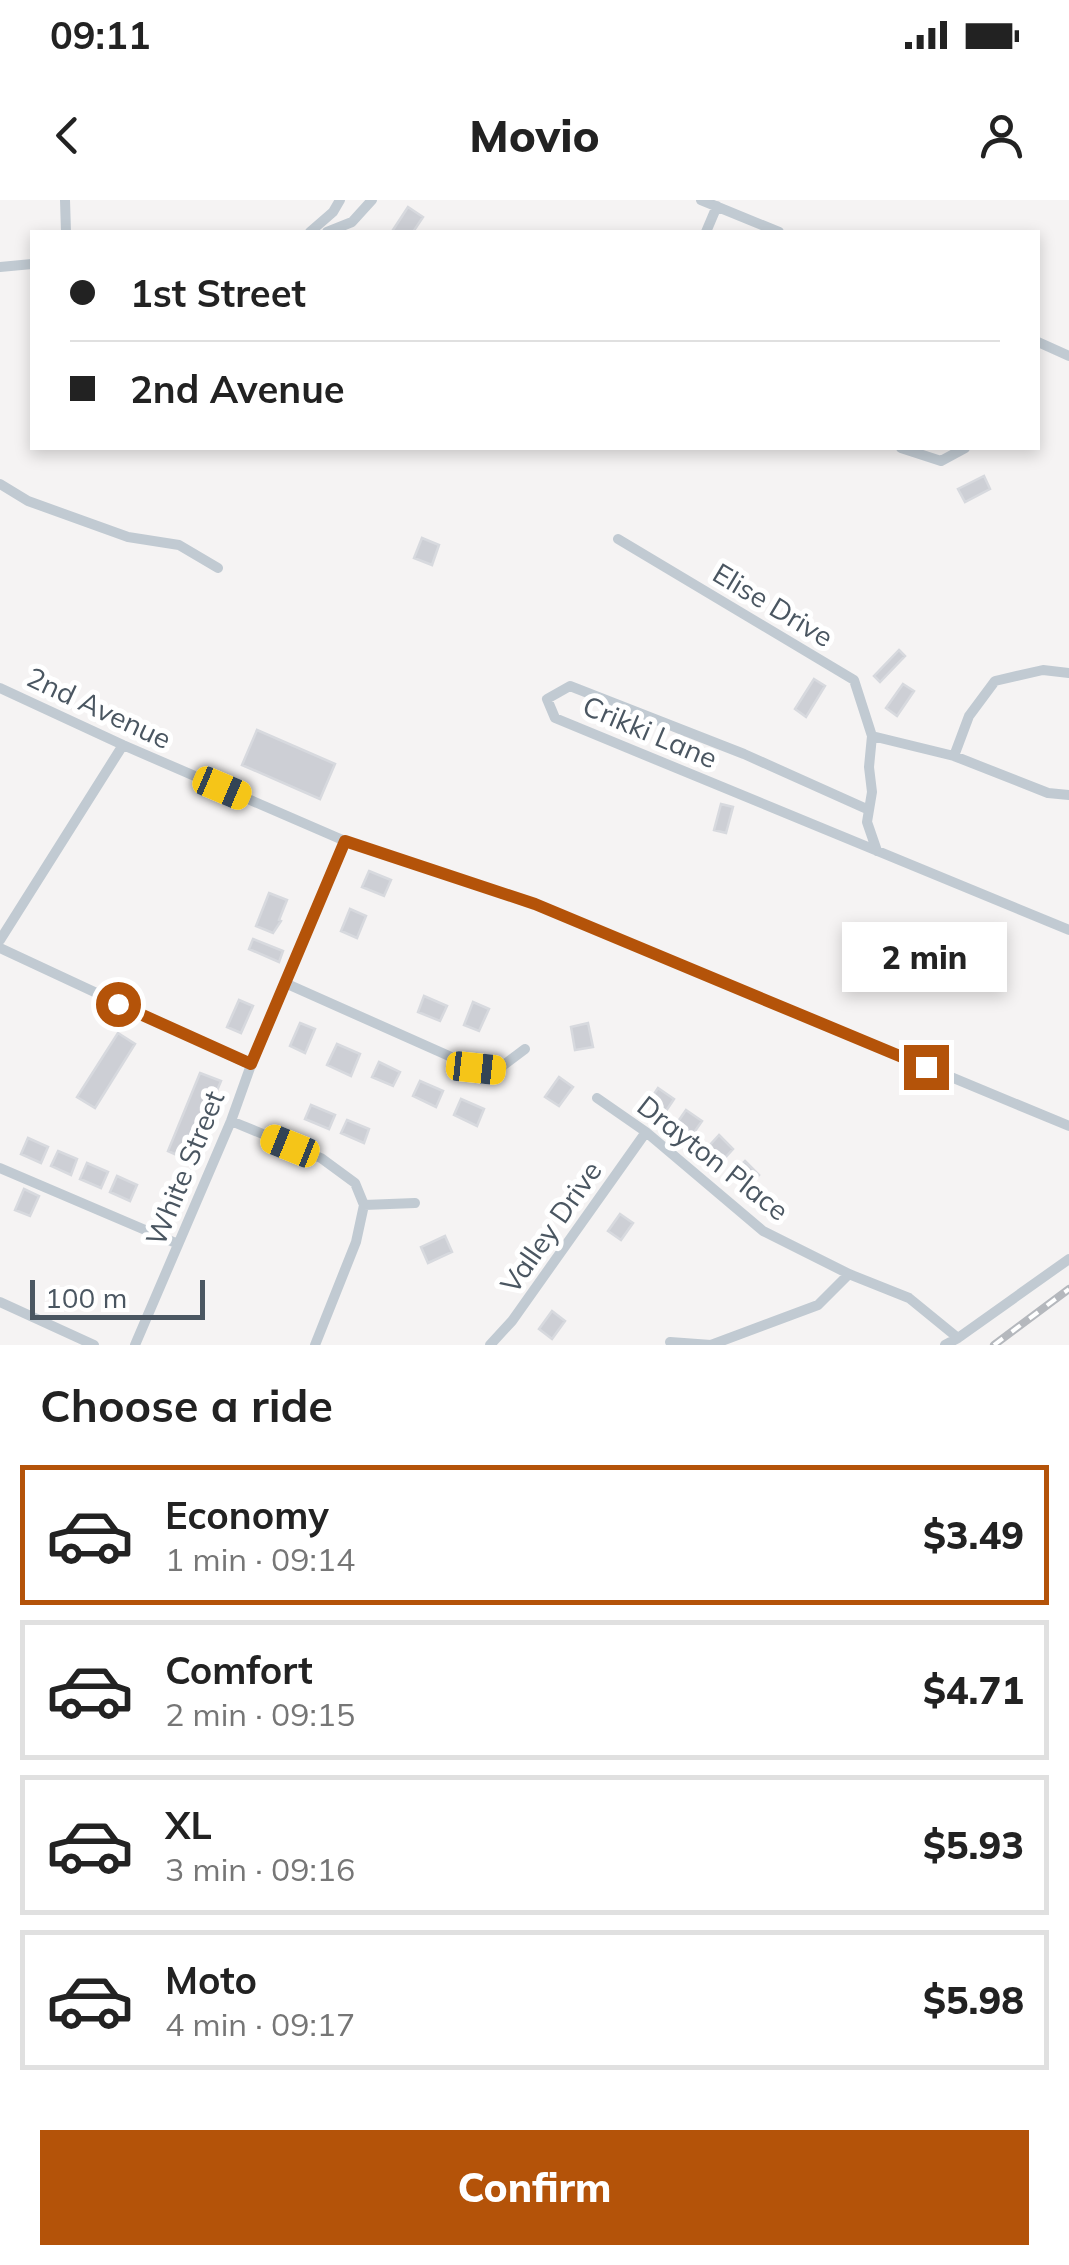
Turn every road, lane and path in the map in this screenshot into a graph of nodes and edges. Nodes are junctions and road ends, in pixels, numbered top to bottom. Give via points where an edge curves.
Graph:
1 (65, 200) edge
2 (340, 200) edge
3 (372, 200) edge
4 (701, 200) edge
5 (716, 206) junction
6 (66, 230) edge
7 (312, 230) edge
8 (332, 230) edge
9 (707, 230) edge
10 (774, 230) edge
11 (30, 264) edge
12 (0, 268) edge
13 (1041, 343) edge
14 (1069, 356) edge
15 (907, 450) edge
16 (961, 450) edge
17 (0, 484) edge
18 (618, 539) dead end
19 (218, 568) dead end
20 (1069, 673) edge
21 (0, 688) edge
22 (872, 736) junction
23 (123, 745) junction
24 (954, 756) junction
25 (1069, 795) edge
26 (869, 810) junction
27 (345, 841) junction
28 (877, 851) junction
29 (1069, 930) edge
30 (0, 940) edge
31 (0, 948) edge
32 (286, 983) junction
33 (525, 1049) dead end
34 (251, 1064) junction
35 (597, 1098) dead end
36 (230, 1121) junction
37 (1069, 1126) edge
38 (646, 1132) junction
39 (0, 1168) edge
40 (416, 1203) dead end
41 (364, 1205) junction
42 (178, 1244) junction
43 (1069, 1259) edge
44 (849, 1274) junction
45 (0, 1302) edge
46 (958, 1338) junction
47 (670, 1342) dead end
48 (94, 1345) edge
49 (136, 1345) edge
50 (314, 1345) edge
51 (490, 1345) edge
52 (944, 1345) edge

1 - 6 street
2 - 7 street
3 - 8 street via 352,222
4 - 5 street
5 - 9 street
5 - 10 street
11 - 12 street
13 - 14 street
15 - 16 street via 941,461
17 - 19 street via 128,537 179,544
18 - 22 street, Elise Drive via 854,680
20 - 24 street via 1043,670 995,681 969,716
21 - 23 street, 2nd Avenue
22 - 24 street
22 - 26 street, Elise Drive
23 - 27 street, 2nd Avenue
23 - 30 street
24 - 25 street
26 - 28 street, Elise Drive
26 - 28 street, Crikki Lane via 570,686 546,699 555,718
27 - 32 street, White Street
27 - 37 street, 2nd Avenue via 535,904
28 - 29 street, Crikki Lane
31 - 34 street
32 - 33 street via 476,1068 497,1070
32 - 34 street, White Street
34 - 36 street, White Street
35 - 38 street, Drayton Place
36 - 41 street via 320,1158 354,1183
36 - 42 street, White Street
38 - 44 street, Drayton Place via 763,1231
38 - 51 street, Valley Drive
39 - 42 street
40 - 41 street
41 - 50 street
42 - 49 street, White Street
43 - 46 street
44 - 46 street, Drayton Place via 909,1298
44 - 47 street via 818,1305 711,1345
45 - 48 street
46 - 52 street

